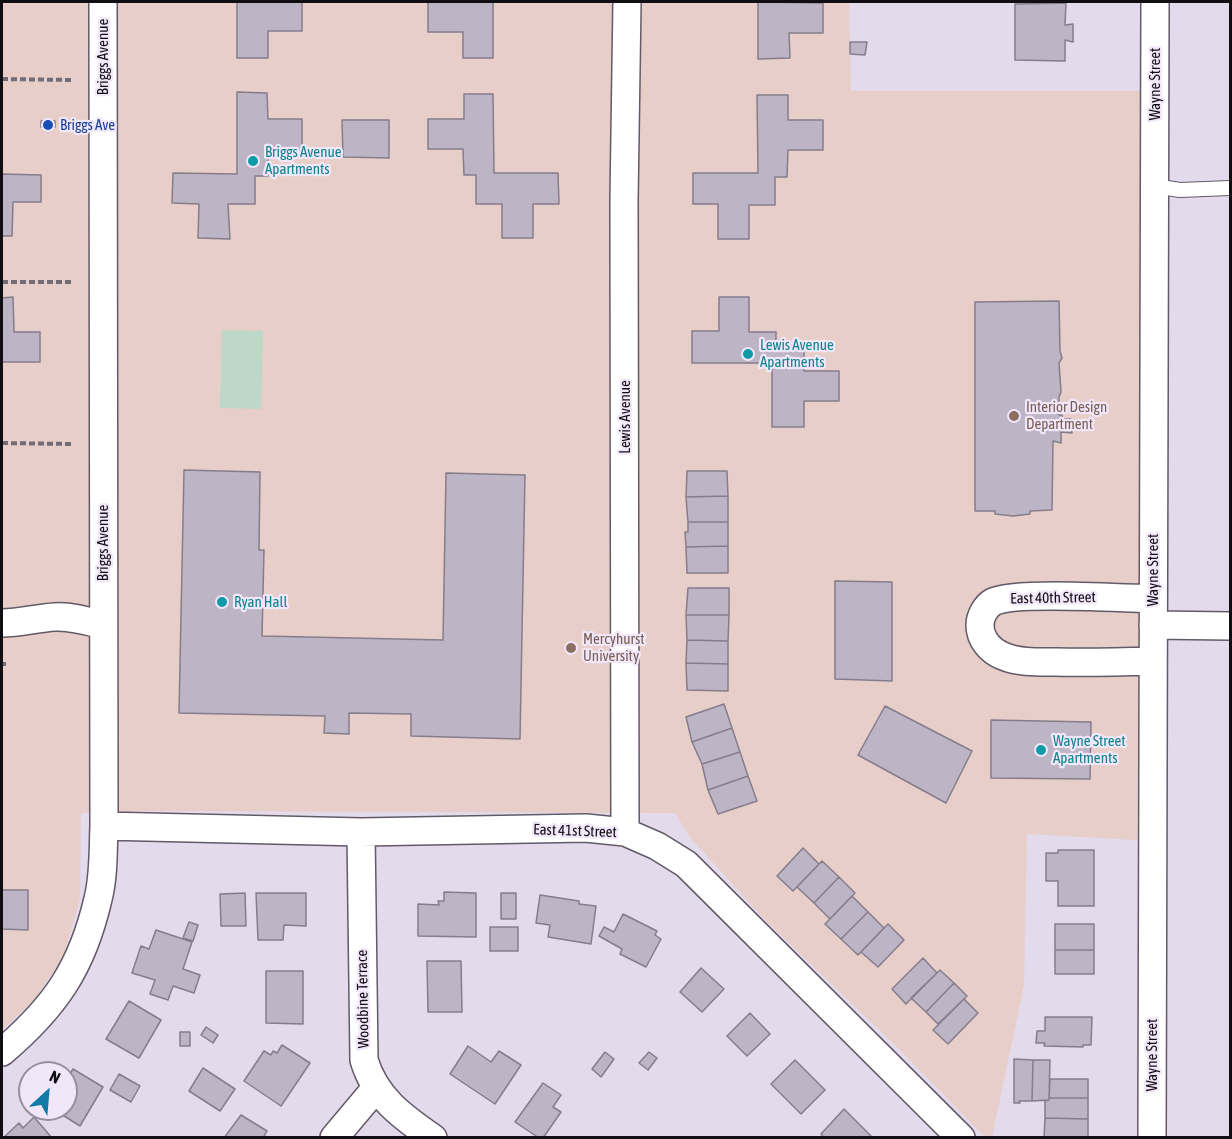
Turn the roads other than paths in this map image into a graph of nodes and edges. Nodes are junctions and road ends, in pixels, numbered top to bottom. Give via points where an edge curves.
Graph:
1 (103, 2) edge
2 (627, 2) edge
3 (1155, 2) edge
4 (1154, 186) junction
5 (1230, 188) edge
6 (1153, 612) junction
7 (2, 623) edge
8 (103, 625) junction
9 (1230, 626) edge
10 (1153, 661) junction
11 (104, 826) junction
12 (361, 832) junction
13 (625, 832) junction
14 (2, 1052) edge
15 (376, 1088) junction
16 (334, 1137) edge
17 (433, 1137) edge
18 (961, 1137) edge
19 (1152, 1137) edge

1 - 8 street, Briggs Avenue
2 - 13 street, Lewis Avenue
3 - 4 street, Wayne Street
4 - 5 lane via 1180,190
4 - 6 street, Wayne Street
6 - 9 street, East 40th Street
6 - 10 street, Wayne Street
6 - 10 street, East 40th Street via 1038,597 1003,599 986,609 980,627 987,646 1011,659
7 - 8 street via 55,617
8 - 11 street, Briggs Avenue
10 - 19 street, Wayne Street
11 - 12 street, East 41st Street
11 - 14 street, Briggs Avenue via 99,898 81,953 64,987
12 - 13 street, East 41st Street via 586,828
12 - 15 street, Woodbine Terrace via 364,1060
13 - 18 street, East 41st Street via 686,864
15 - 16 street
15 - 17 street, Woodbine Terrace via 410,1122

